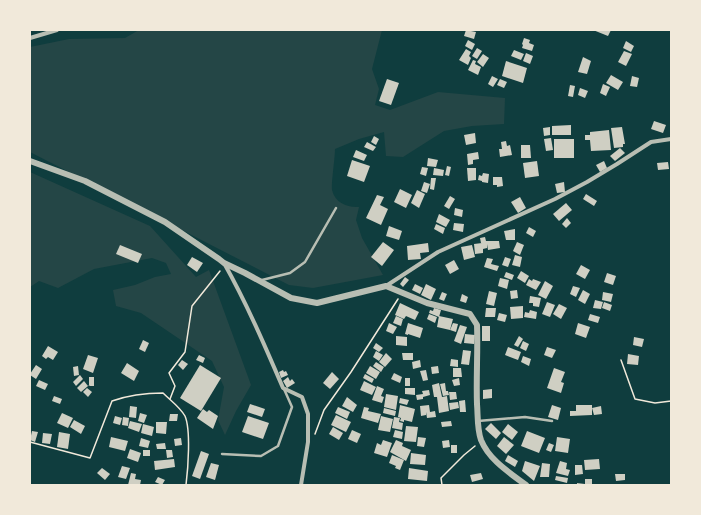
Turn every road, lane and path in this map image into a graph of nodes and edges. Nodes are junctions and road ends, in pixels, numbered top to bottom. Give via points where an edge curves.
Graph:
1 (57, 30) edge
2 (30, 38) edge
3 (671, 139) edge
4 (30, 161) edge
5 (336, 208) dead end
6 (224, 263) junction
7 (260, 281) junction
8 (386, 286) junction
9 (402, 293) junction
10 (621, 360) dead end
11 (283, 388) junction
12 (170, 399) junction
13 (671, 401) edge
14 (478, 421) junction
15 (552, 422) dead end
16 (482, 441) junction
17 (30, 442) edge
18 (308, 442) junction
19 (222, 454) dead end
20 (186, 485) edge
21 (301, 485) edge
22 (442, 485) edge
23 (526, 485) edge

1 - 2 street
3 - 8 street via 651,142 555,199 438,252
4 - 6 street via 85,181 165,222
5 - 7 lane via 305,262 290,273
6 - 7 street
6 - 11 street via 260,334
6 - 12 path via 192,306 185,352 169,372 175,386
7 - 8 street via 291,298 317,303
8 - 9 street
9 - 14 street via 427,303 470,314 477,325
9 - 18 path via 324,410 312,442
10 - 13 path via 634,398 655,403
11 - 18 street via 302,397 308,414
11 - 19 lane via 292,407 278,446 261,456
12 - 17 path via 163,393 145,393 112,401 90,458
12 - 20 path via 186,417
14 - 15 lane via 525,417
14 - 16 street
16 - 22 path via 441,478
16 - 23 street via 501,466
18 - 21 street

